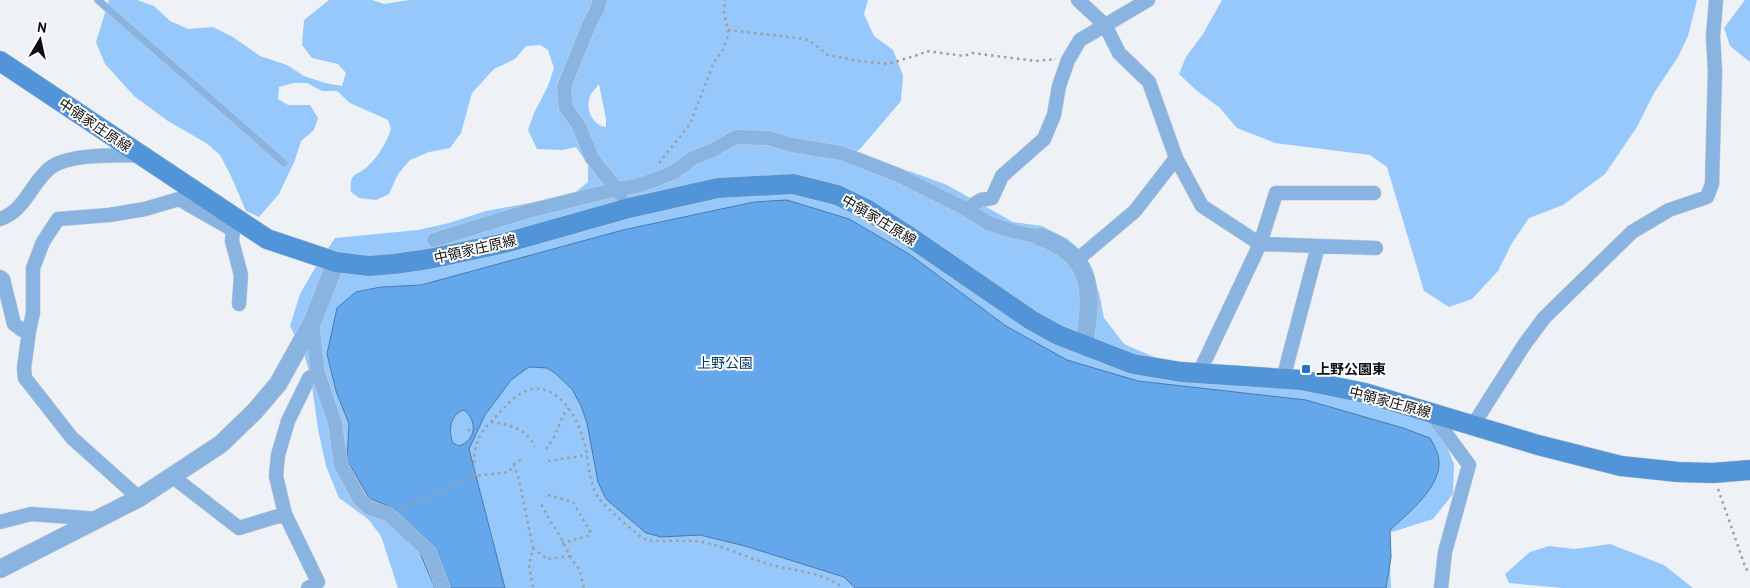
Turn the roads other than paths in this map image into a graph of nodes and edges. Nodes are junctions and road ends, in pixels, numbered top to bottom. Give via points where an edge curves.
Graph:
1 (98, 0) edge
2 (600, 0) edge
3 (1078, 0) edge
4 (1148, 0) edge
5 (1716, 0) edge
6 (1105, 25) junction
7 (0, 61) edge
8 (140, 155) junction
9 (1176, 158) junction
10 (284, 163) dead end
11 (617, 189) junction
12 (1374, 193) dead end
13 (629, 208) junction
14 (966, 209) junction
15 (0, 219) edge
16 (237, 225) junction
17 (1040, 237) joint
18 (434, 240) dead end
19 (1260, 244) junction
20 (1318, 246) junction
21 (1376, 248) dead end
22 (1078, 259) junction
23 (336, 262) junction
24 (0, 277) edge
25 (239, 304) dead end
26 (312, 322) junction
27 (29, 331) junction
28 (1084, 345) junction
29 (318, 373) junction
30 (1199, 373) junction
31 (1284, 379) junction
32 (1430, 412) junction
33 (1472, 425) junction
34 (1750, 470) edge
35 (173, 477) junction
36 (139, 498) junction
37 (285, 514) junction
38 (99, 519) junction
39 (0, 522) edge
40 (0, 569) edge
41 (308, 588) edge
42 (443, 588) edge
43 (1441, 588) edge

1 - 10 lane
2 - 11 street via 564,87 566,108 580,126 592,158
3 - 6 street
4 - 6 street
5 - 33 street via 1712,184 1707,197 1669,210 1632,232 1551,311 1524,345
6 - 9 street via 1119,53 1149,82
6 - 14 street via 1080,40 1068,60 1054,115 1044,139 1002,176 992,198
7 - 8 main road, 中領家庄原線
8 - 15 street via 85,158 51,167 16,211
8 - 16 main road, 中領家庄原線
9 - 19 street via 1202,206
9 - 22 street via 1135,211
11 - 13 street
11 - 14 street via 636,186 674,172 736,137 751,137 841,153 898,174
11 - 18 street via 525,212
12 - 19 street via 1276,193
13 - 23 main road, 中領家庄原線 via 505,243 429,259 369,266
13 - 28 main road, 中領家庄原線 via 718,188 793,184 837,195 910,237 1031,320
14 - 17 street via 988,223
16 - 23 main road, 中領家庄原線 via 267,239
16 - 25 street via 232,240 241,276
16 - 27 street via 179,199 109,216 58,219 43,242 33,268 33,313
17 - 22 street via 1057,243
19 - 20 street
19 - 30 street
20 - 21 street
20 - 31 street
22 - 28 street via 1088,290
23 - 26 street
24 - 27 street via 14,324
26 - 29 street
26 - 35 street via 278,384 255,411 221,444
27 - 36 street via 24,368 26,378 72,438
28 - 30 main road, 中領家庄原線 via 1133,364
29 - 37 street via 308,378 288,421 278,456 276,476
29 - 42 street via 335,423 341,464 360,500 370,508 388,514 429,552
30 - 31 main road, 中領家庄原線
31 - 32 main road, 中領家庄原線 via 1365,393
32 - 33 main road, 中領家庄原線
32 - 43 street via 1469,465 1445,552
33 - 34 main road, 中領家庄原線 via 1538,446 1621,466 1678,472
35 - 36 street
35 - 37 street via 239,528
36 - 38 street
37 - 41 street via 318,582
38 - 39 street via 31,514
38 - 40 street

